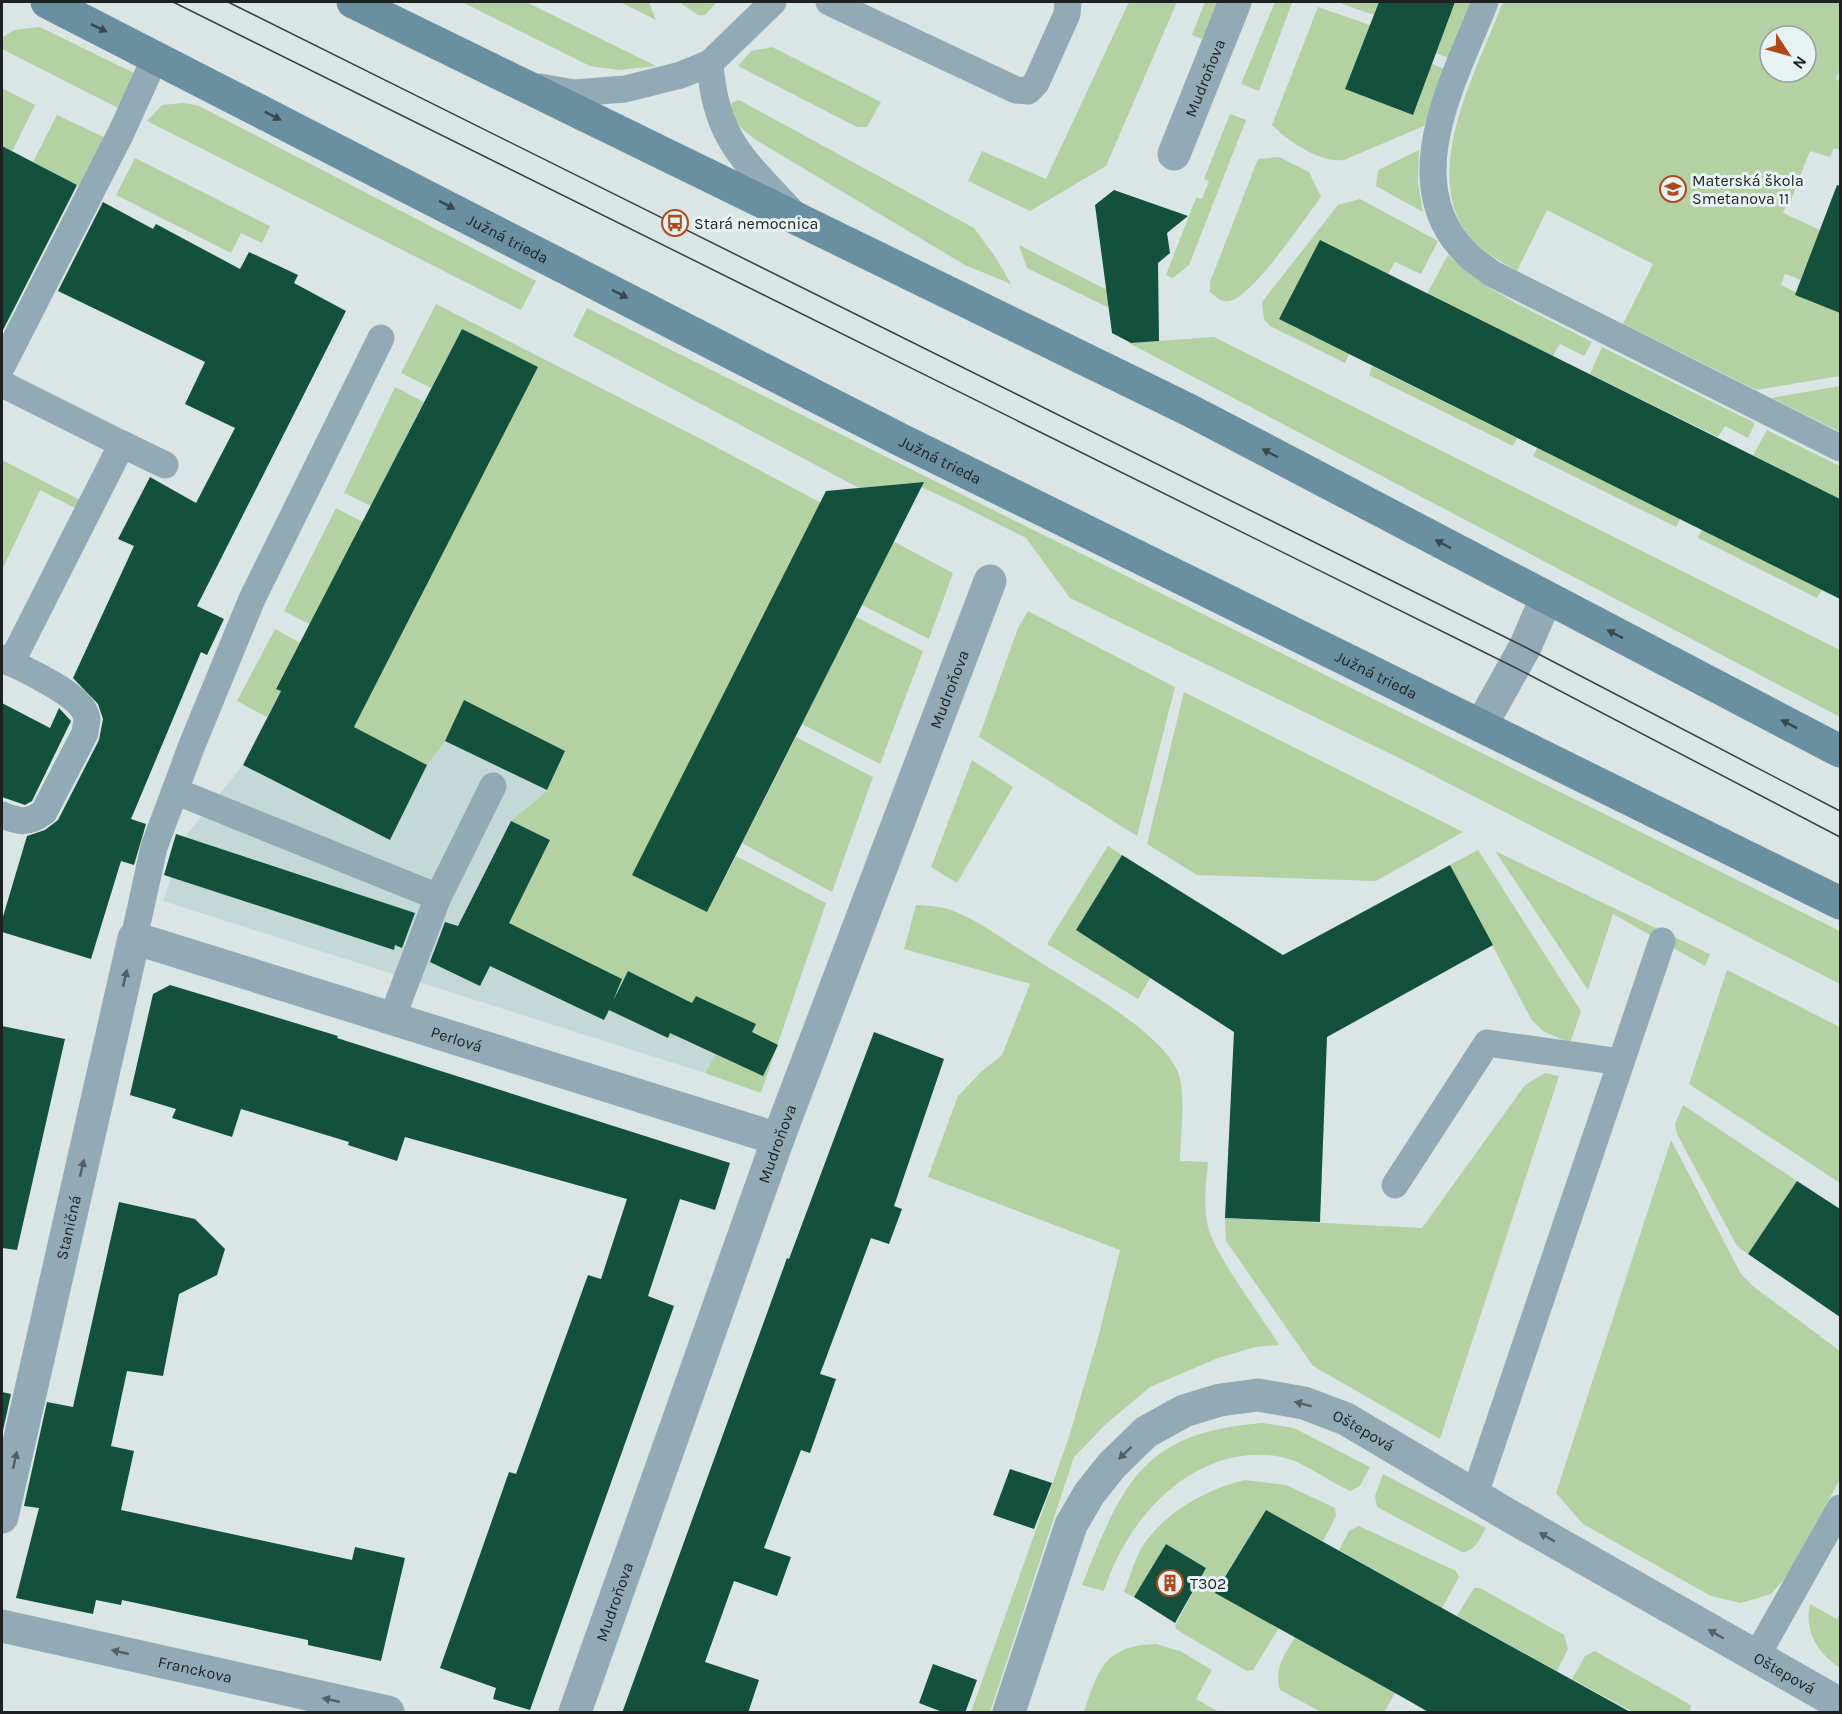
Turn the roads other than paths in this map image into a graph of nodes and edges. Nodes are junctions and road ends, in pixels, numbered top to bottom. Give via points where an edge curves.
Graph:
1 (47, 2) edge
2 (353, 2) edge
3 (773, 2) edge
4 (829, 2) edge
5 (1068, 2) edge
6 (1235, 2) edge
7 (1485, 2) edge
8 (156, 56) junction
9 (710, 63) junction
10 (519, 83) junction
11 (1174, 154) dead end
12 (798, 219) junction
13 (381, 338) dead end
14 (2, 366) edge
15 (2, 384) edge
16 (122, 444) junction
17 (1840, 448) edge
18 (165, 465) dead end
19 (990, 580) dead end
20 (1546, 598) junction
21 (6, 660) edge
22 (1482, 724) junction
23 (1840, 751) edge
24 (493, 786) dead end
25 (175, 791) junction
26 (2, 815) edge
27 (438, 897) junction
28 (1840, 903) edge
29 (134, 938) junction
30 (1662, 941) dead end
31 (392, 1018) junction
32 (1621, 1062) junction
33 (777, 1139) junction
34 (1395, 1185) dead end
35 (1475, 1494) junction
36 (1840, 1508) edge
37 (2, 1517) edge
38 (2, 1626) edge
39 (1756, 1657) junction
40 (1840, 1704) edge
41 (388, 1713) edge
42 (575, 1713) edge
43 (1010, 1713) edge

1 -> 8 street, Južná trieda
2 - 10 street
3 - 9 lane
4 - 5 lane via 1016,90 1028,91 1036,83 1068,15
6 - 11 street, Mudroňova
7 - 17 lane via 1435,133 1433,183 1450,234 1466,254 1491,273
8 - 14 lane
8 -> 22 street, Južná trieda via 902,440
9 - 10 lane via 625,89 574,93
9 - 12 lane via 720,122 742,158
10 - 12 street
20 -> 12 street via 1189,410
13 - 25 lane via 252,599
15 - 16 lane
16 - 18 lane
16 - 21 lane
19 - 33 street, Mudroňova
20 - 22 street via 1525,648
23 -> 20 street
21 - 26 lane via 68,693 87,719 85,733 44,812 32,820 18,822
22 - 28 street, Južná trieda
24 - 27 lane
25 - 27 lane
25 - 29 lane via 154,847
27 - 31 lane
29 - 31 street, Perlová
37 -> 29 street, Staničná
30 - 32 lane
31 - 33 street, Perlová
32 - 34 lane via 1487,1043
32 - 35 lane
33 - 42 street, Mudroňova
39 -> 35 street, Oštepová
35 -> 43 street, Oštepová via 1346,1419 1304,1403 1258,1395 1220,1400 1185,1411 1146,1432 1112,1464 1071,1525
36 - 39 lane
41 -> 38 street, Franckova
39 - 40 street, Oštepová

